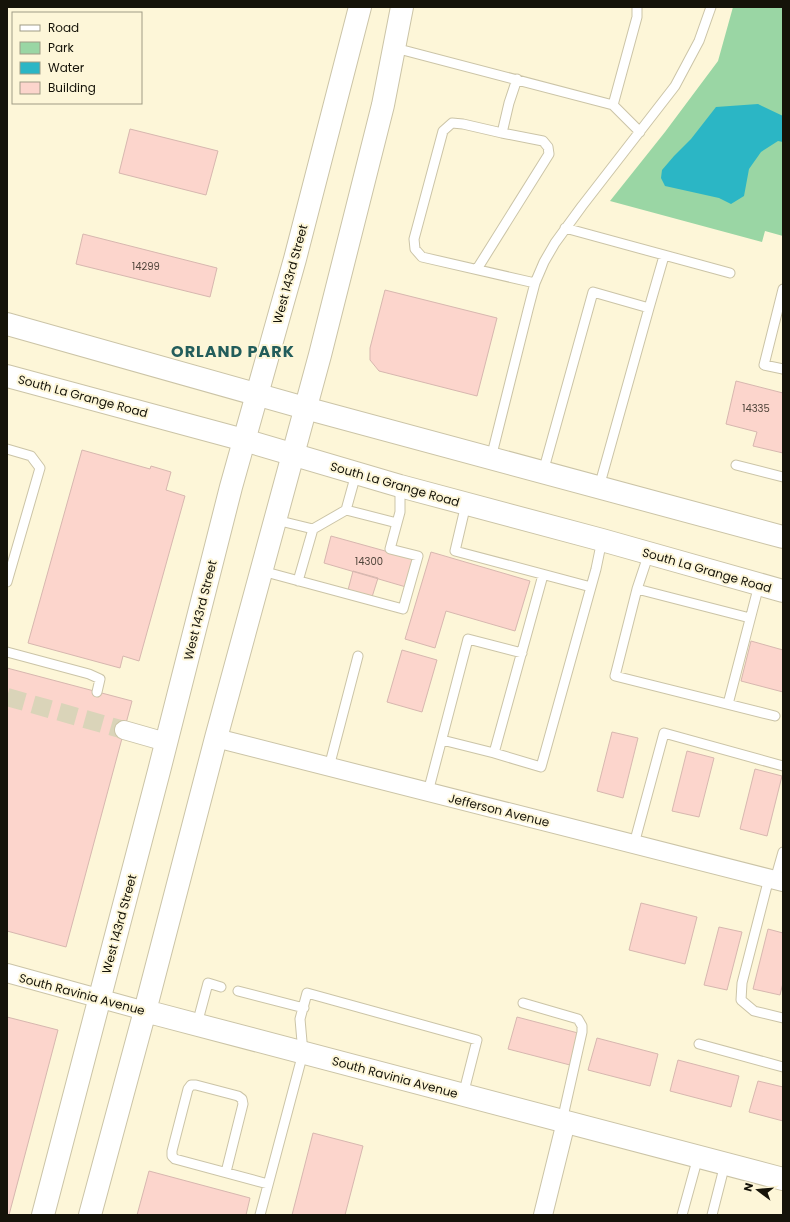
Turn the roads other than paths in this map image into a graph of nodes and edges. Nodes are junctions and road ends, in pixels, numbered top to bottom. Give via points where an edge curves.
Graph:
1 (360, 7) edge
2 (402, 7) edge
3 (637, 7) edge
4 (711, 7) edge
5 (395, 48) junction
6 (517, 79) junction
7 (612, 105) junction
8 (640, 132) junction
9 (502, 133) junction
10 (565, 228) junction
11 (664, 256) junction
12 (477, 269) junction
13 (730, 273) dead end
14 (535, 283) junction
15 (783, 288) edge
16 (649, 308) junction
17 (7, 324) edge
18 (783, 369) edge
19 (7, 376) edge
20 (256, 394) junction
21 (305, 408) junction
22 (244, 440) junction
23 (7, 449) edge
24 (292, 455) junction
25 (491, 458) junction
26 (736, 465) dead end
27 (543, 472) junction
28 (356, 474) junction
29 (783, 477) edge
30 (400, 486) junction
31 (599, 488) junction
32 (466, 504) junction
33 (346, 510) junction
34 (276, 520) junction
35 (397, 523) junction
36 (313, 529) junction
37 (783, 537) edge
38 (602, 540) junction
39 (649, 553) junction
40 (262, 571) junction
41 (543, 575) junction
42 (298, 581) junction
43 (7, 582) edge
44 (759, 585) junction
45 (591, 587) junction
46 (637, 589) junction
47 (783, 591) edge
48 (750, 618) junction
49 (7, 652) edge
50 (522, 653) junction
51 (358, 656) dead end
52 (97, 692) dead end
53 (728, 704) junction
54 (775, 716) dead end
55 (124, 730) tunnel mouth
56 (216, 738) junction
57 (442, 740) junction
58 (166, 742) junction
59 (494, 754) junction
60 (329, 766) junction
61 (783, 766) edge
62 (428, 792) junction
63 (634, 844) junction
64 (783, 852) edge
65 (776, 880) edge
66 (7, 973) edge
67 (221, 987) dead end
68 (238, 991) dead end
69 (100, 999) junction
70 (523, 1003) dead end
71 (304, 1008) junction
72 (145, 1012) junction
73 (783, 1018) edge
74 (197, 1025) junction
75 (699, 1044) dead end
76 (304, 1053) junction
77 (783, 1068) edge
78 (463, 1095) junction
79 (564, 1121) junction
80 (698, 1157) junction
81 (725, 1164) junction
82 (226, 1172) junction
83 (783, 1179) edge
84 (268, 1184) junction
85 (43, 1215) edge
86 (90, 1215) edge
87 (260, 1215) edge
88 (543, 1215) edge
89 (682, 1215) edge
90 (712, 1215) edge

1 - 20 main road, West 143rd Street
2 - 5 main road
3 - 7 lane via 637,17
4 - 8 lane via 699,42 676,86
5 - 6 lane
5 - 21 main road via 375,140
6 - 7 lane
6 - 9 lane via 508,103
7 - 8 lane
8 - 10 lane
9 - 12 lane via 543,142 548,147 549,154
9 - 12 lane via 452,123 443,131 414,239 415,249 422,257
10 - 11 lane
10 - 14 lane via 554,243
11 - 13 lane
11 - 16 lane
12 - 14 lane
14 - 25 lane
15 - 18 lane via 764,365
16 - 27 lane via 593,292
16 - 31 lane
17 - 20 main road
19 - 22 main road, South La Grange Road
20 - 21 main road
20 - 22 main road, West 143rd Street
21 - 24 main road
21 - 25 main road
22 - 24 main road, South La Grange Road
22 - 58 main road, West 143rd Street
23 - 43 lane via 31,456 40,468
24 - 28 main road, South La Grange Road
24 - 34 main road
25 - 27 main road
26 - 29 lane
27 - 31 main road
28 - 30 main road, South La Grange Road
28 - 33 lane
30 - 32 main road, South La Grange Road
30 - 35 lane via 400,512
31 - 37 main road
32 - 38 main road, South La Grange Road
32 - 41 lane via 455,551
33 - 35 lane
33 - 36 lane
34 - 36 lane
34 - 40 main road
35 - 42 lane via 390,549 418,556 403,609
36 - 42 lane
38 - 39 main road, South La Grange Road
38 - 45 lane
39 - 44 main road, South La Grange Road
39 - 46 lane
40 - 42 lane
40 - 56 main road
41 - 45 lane
41 - 50 lane
44 - 47 main road, South La Grange Road
44 - 48 lane
45 - 59 lane via 541,766
46 - 48 lane
46 - 53 lane via 615,676
48 - 53 lane
49 - 52 lane via 89,674 100,679
50 - 57 lane via 468,639
50 - 59 lane
51 - 60 lane
53 - 54 lane
55 - 58 street
56 - 60 street, Jefferson Avenue
56 - 72 main road
57 - 59 lane
57 - 62 lane
58 - 69 main road, West 143rd Street
60 - 62 street, Jefferson Avenue
61 - 63 lane via 664,733
62 - 63 street, Jefferson Avenue
63 - 65 street, Jefferson Avenue
64 - 65 lane
65 - 73 lane via 742,983 741,1000 754,1011
66 - 69 street, South Ravinia Avenue
67 - 74 lane via 208,983
68 - 71 lane
69 - 72 street, South Ravinia Avenue
69 - 85 main road, West 143rd Street
70 - 79 lane via 578,1018 582,1026
71 - 76 lane via 300,1019
71 - 78 lane via 308,993 476,1040
72 - 74 main road, South Ravinia Avenue
72 - 86 main road
74 - 76 main road, South Ravinia Avenue
75 - 77 lane
76 - 78 main road, South Ravinia Avenue
76 - 84 lane
78 - 79 main road, South Ravinia Avenue
79 - 80 main road, South Ravinia Avenue
79 - 88 street
80 - 81 main road, South Ravinia Avenue
80 - 89 lane
81 - 83 main road, South Ravinia Avenue
81 - 90 lane
82 - 82 lane via 172,1156 188,1089 191,1086 242,1099 243,1104
82 - 84 lane
84 - 87 lane

